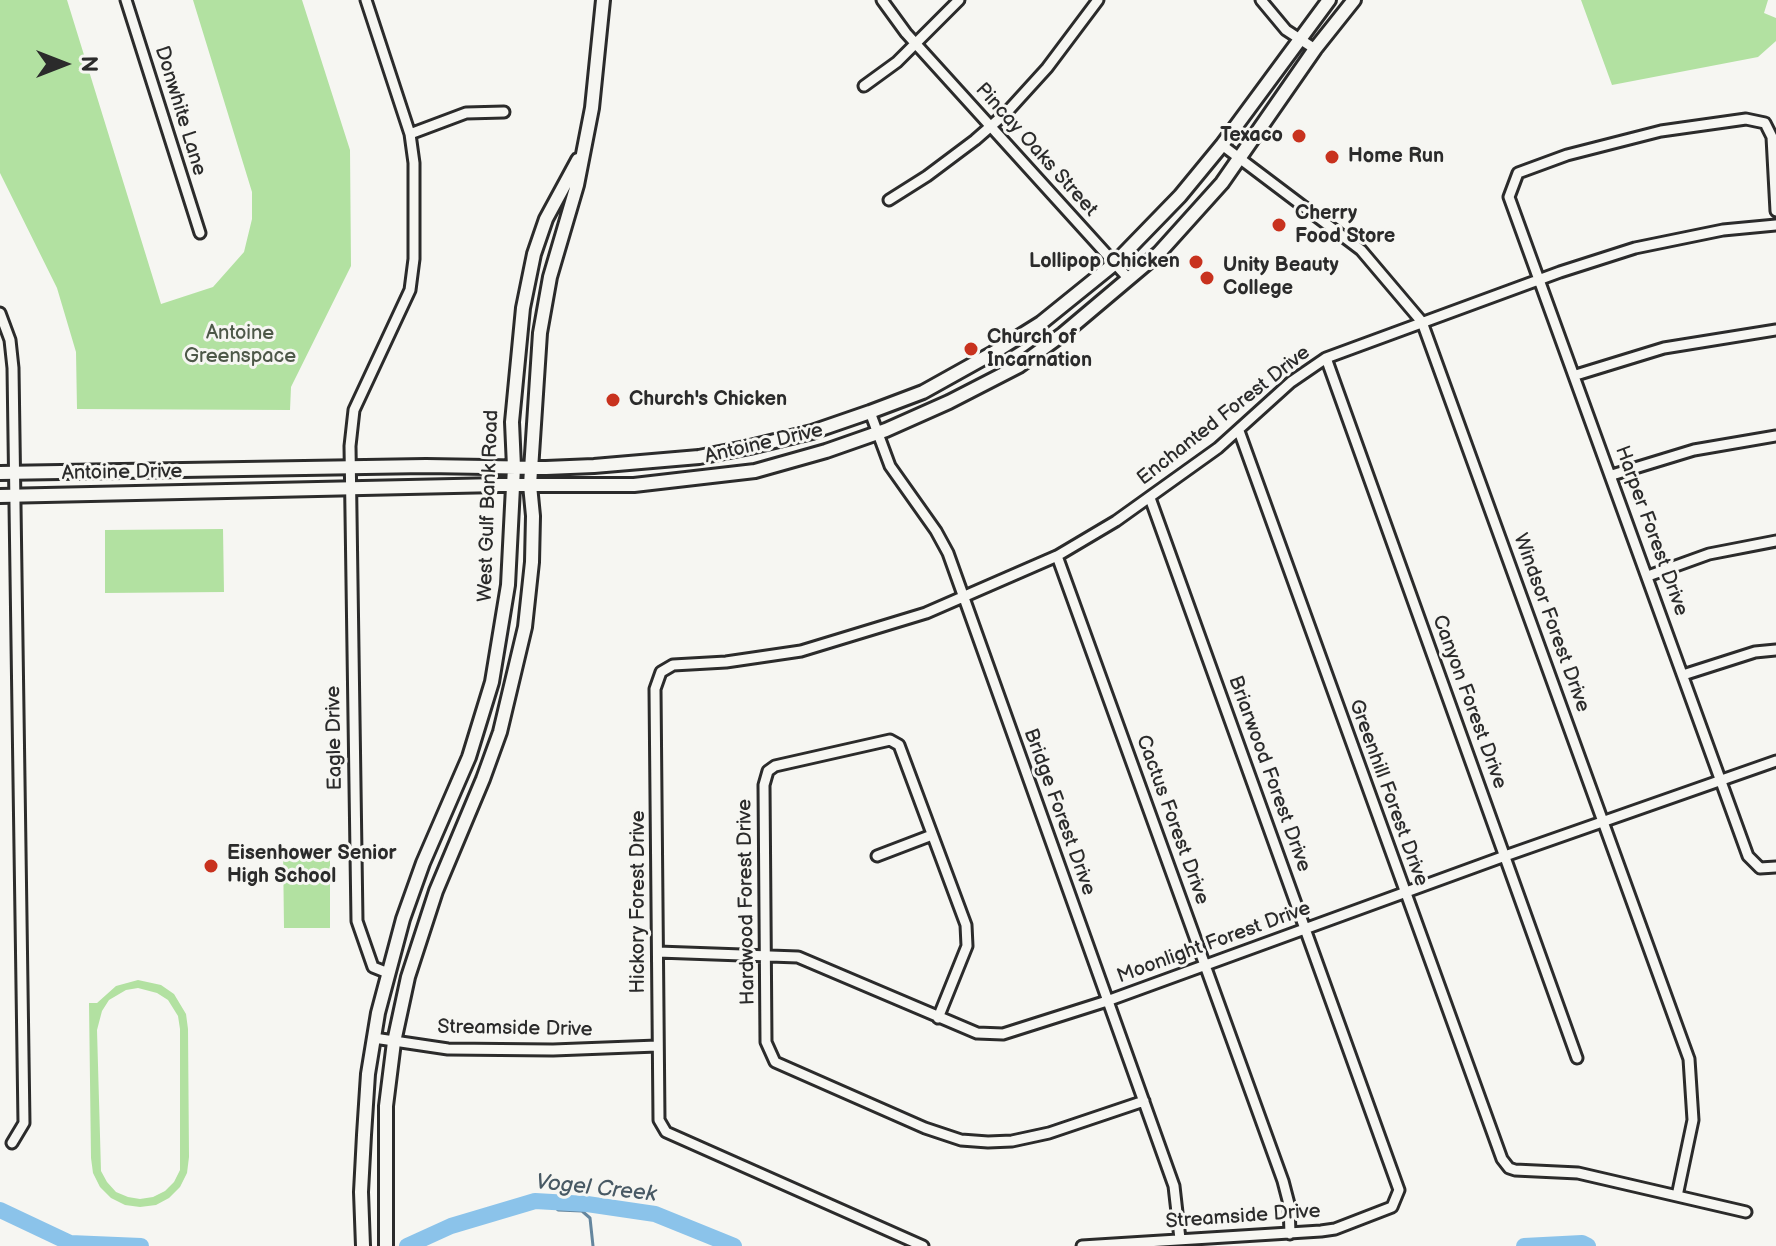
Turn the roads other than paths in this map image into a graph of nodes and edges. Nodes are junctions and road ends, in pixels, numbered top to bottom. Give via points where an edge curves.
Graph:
1 (126, 0) edge
2 (366, 0) edge
3 (603, 0) edge
4 (882, 0) edge
5 (959, 0) edge
6 (1098, 0) edge
7 (1261, 0) edge
8 (1329, 0) edge
9 (1354, 0) edge
10 (1299, 38) junction
11 (917, 44) junction
12 (1315, 49) junction
13 (864, 86) dead end
14 (504, 112) dead end
15 (991, 126) junction
16 (410, 134) junction
17 (585, 142) junction
18 (1222, 145) junction
19 (1239, 158) junction
20 (889, 200) dead end
21 (1776, 211) edge
22 (1776, 225) edge
23 (200, 233) dead end
24 (1114, 264) junction
25 (1128, 278) junction
26 (1541, 280) junction
27 (0, 313) edge
28 (1422, 322) junction
29 (1776, 330) edge
30 (520, 331) junction
31 (540, 333) junction
32 (1326, 358) junction
33 (1576, 375) junction
34 (870, 412) junction
35 (1239, 431) junction
36 (876, 433) junction
37 (1776, 436) edge
38 (350, 467) junction
39 (514, 467) junction
40 (532, 468) junction
41 (153, 471) junction
42 (15, 472) junction
43 (88, 472) junction
44 (0, 473) edge
45 (1612, 475) junction
46 (513, 485) junction
47 (530, 485) junction
48 (351, 489) junction
49 (153, 492) junction
50 (88, 494) junction
51 (0, 496) edge
52 (15, 496) junction
53 (1150, 498) junction
54 (1776, 541) edge
55 (1057, 556) junction
56 (510, 560) junction
57 (532, 562) junction
58 (1648, 576) junction
59 (963, 598) junction
60 (504, 621) junction
61 (525, 627) junction
62 (1776, 650) edge
63 (661, 672) joint
64 (1683, 675) junction
65 (1776, 761) edge
66 (1722, 779) junction
67 (1604, 820) junction
68 (932, 835) junction
69 (877, 856) dead end
70 (1505, 856) junction
71 (1776, 867) edge
72 (1404, 892) junction
73 (409, 901) junction
74 (429, 911) junction
75 (1306, 928) junction
76 (658, 952) junction
77 (765, 954) junction
78 (1205, 965) junction
79 (388, 973) junction
80 (1107, 1001) junction
81 (938, 1018) junction
82 (374, 1038) junction
83 (394, 1042) junction
84 (657, 1046) junction
85 (1577, 1058) dead end
86 (1144, 1101) junction
87 (12, 1143) dead end
88 (1677, 1196) junction
89 (1398, 1198) joint
90 (362, 1203) junction
91 (385, 1204) junction
92 (1746, 1212) dead end
93 (1290, 1234) junction
94 (1180, 1239) junction
95 (386, 1241) edge
96 (363, 1244) edge
97 (923, 1246) edge
98 (1082, 1246) edge

1 - 23 street, Donwhite Lane
2 - 16 street, Eagle Drive
3 - 17 main road, West Gulf Bank Road
4 - 11 street, Pincay Oaks Street
5 - 11 street
6 - 15 street via 1047,68
7 - 10 street
8 - 10 main road, Antoine Drive
9 - 12 main road, Antoine Drive
10 - 12 street
10 - 18 main road, Antoine Drive
11 - 13 street
11 - 15 street, Pincay Oaks Street
12 - 19 main road, Antoine Drive
14 - 16 street via 466,113
15 - 20 street
15 - 24 street, Pincay Oaks Street
16 - 38 street, Eagle Drive via 410,290 354,410
17 - 30 main road, West Gulf Bank Road via 546,219
17 - 31 main road, West Gulf Bank Road
18 - 19 street, Windsor Forest Drive
18 - 24 main road, Antoine Drive
19 - 25 main road, Antoine Drive via 1159,253
19 - 28 street, Windsor Forest Drive via 1361,250
21 - 26 street, Harper Forest Drive via 1772,137 1765,123 1746,119 1617,141 1518,173 1509,197
22 - 26 street, Enchanted Forest Drive via 1635,248
24 - 25 street, Pincay Oaks Street
24 - 34 main road, Antoine Drive via 1041,323 993,353 923,392
25 - 36 main road, Antoine Drive via 1019,366
26 - 28 street, Enchanted Forest Drive
26 - 33 street, Harper Forest Drive
27 - 42 street via 12,354
28 - 32 street, Enchanted Forest Drive
28 - 67 street, Windsor Forest Drive
29 - 33 street via 1664,348
30 - 31 main road
30 - 39 main road, West Gulf Bank Road
31 - 40 main road, West Gulf Bank Road
32 - 35 street, Enchanted Forest Drive via 1291,382
32 - 70 street, Canyon Forest Drive
33 - 45 street, Harper Forest Drive
34 - 36 street, Bridge Forest Drive
34 - 40 main road, Antoine Drive via 812,432 699,457
35 - 53 street, Enchanted Forest Drive
35 - 72 street, Greenhill Forest Drive
36 - 47 main road, Antoine Drive via 735,474 634,485
36 - 59 street, Bridge Forest Drive via 899,482 938,533
37 - 45 street via 1694,450
38 - 39 main road, Antoine Drive
38 - 41 main road, Antoine Drive
38 - 48 street, Eagle Drive
39 - 40 main road, Antoine Drive
39 - 46 main road, West Gulf Bank Road
40 - 47 main road, West Gulf Bank Road
41 - 43 main road, Antoine Drive
41 - 49 main road
42 - 43 main road, Antoine Drive
42 - 44 main road, Antoine Drive
42 - 52 street
43 - 50 main road
45 - 58 street, Harper Forest Drive
46 - 47 main road, Antoine Drive
46 - 48 main road, Antoine Drive
46 - 56 main road, West Gulf Bank Road
47 - 57 main road, West Gulf Bank Road
48 - 49 main road, Antoine Drive
48 - 79 street, Eagle Drive via 357,921 373,967
49 - 50 main road, Antoine Drive
50 - 52 main road, Antoine Drive
51 - 52 main road, Antoine Drive
52 - 87 street via 24,1123
53 - 55 street, Enchanted Forest Drive
53 - 75 street, Briarwood Forest Drive
54 - 58 street via 1709,554
55 - 59 street, Enchanted Forest Drive
55 - 78 street, Cactus Forest Drive
56 - 57 main road
56 - 60 main road, West Gulf Bank Road
57 - 61 main road, West Gulf Bank Road
58 - 64 street, Harper Forest Drive
59 - 63 street, Enchanted Forest Drive via 801,651 673,665
59 - 80 street, Bridge Forest Drive
60 - 61 main road
60 - 73 main road, West Gulf Bank Road via 469,757
61 - 74 main road, West Gulf Bank Road via 500,732
62 - 64 street
63 - 76 street, Hickory Forest Drive via 655,689
64 - 66 street, Harper Forest Drive
65 - 66 street, Moonlight Forest Drive
66 - 67 street, Moonlight Forest Drive
66 - 71 street, Harper Forest Drive via 1748,856 1760,868
67 - 70 street, Moonlight Forest Drive
67 - 88 street, Windsor Forest Drive via 1689,1059 1693,1120
68 - 69 street
68 - 77 street, Hardwood Forest Drive via 899,745 890,740 780,763 768,771
68 - 81 street via 967,936
70 - 72 street, Moonlight Forest Drive
70 - 85 street, Canyon Forest Drive
72 - 75 street, Moonlight Forest Drive
72 - 88 street, Greenhill Forest Drive via 1507,1165 1525,1172 1578,1173
73 - 74 main road
73 - 79 main road, West Gulf Bank Road
74 - 83 main road, West Gulf Bank Road
75 - 78 street, Moonlight Forest Drive
75 - 89 street, Briarwood Forest Drive via 1397,1180
76 - 77 street, Moonlight Forest Drive
76 - 84 street, Hickory Forest Drive
77 - 81 street, Moonlight Forest Drive via 798,957
77 - 86 street, Hardwood Forest Drive via 766,1042 775,1062 925,1128 961,1140 1012,1141
78 - 80 street, Moonlight Forest Drive
78 - 93 street, Cactus Forest Drive via 1283,1181
79 - 82 main road, West Gulf Bank Road
80 - 81 street, Moonlight Forest Drive via 1003,1034 977,1033
80 - 86 street, Bridge Forest Drive
82 - 83 street, Streamside Drive
82 - 90 main road, West Gulf Bank Road
83 - 84 street, Streamside Drive via 448,1049
83 - 91 main road, West Gulf Bank Road via 386,1106
84 - 97 street, Hickory Forest Drive via 659,1120 666,1132
86 - 94 street, Bridge Forest Drive via 1174,1186
88 - 92 street
89 - 93 street, Streamside Drive via 1392,1207 1335,1229
90 - 91 main road
90 - 96 main road, West Gulf Bank Road
91 - 95 main road, West Gulf Bank Road
93 - 94 street, Streamside Drive
94 - 98 street, Streamside Drive

